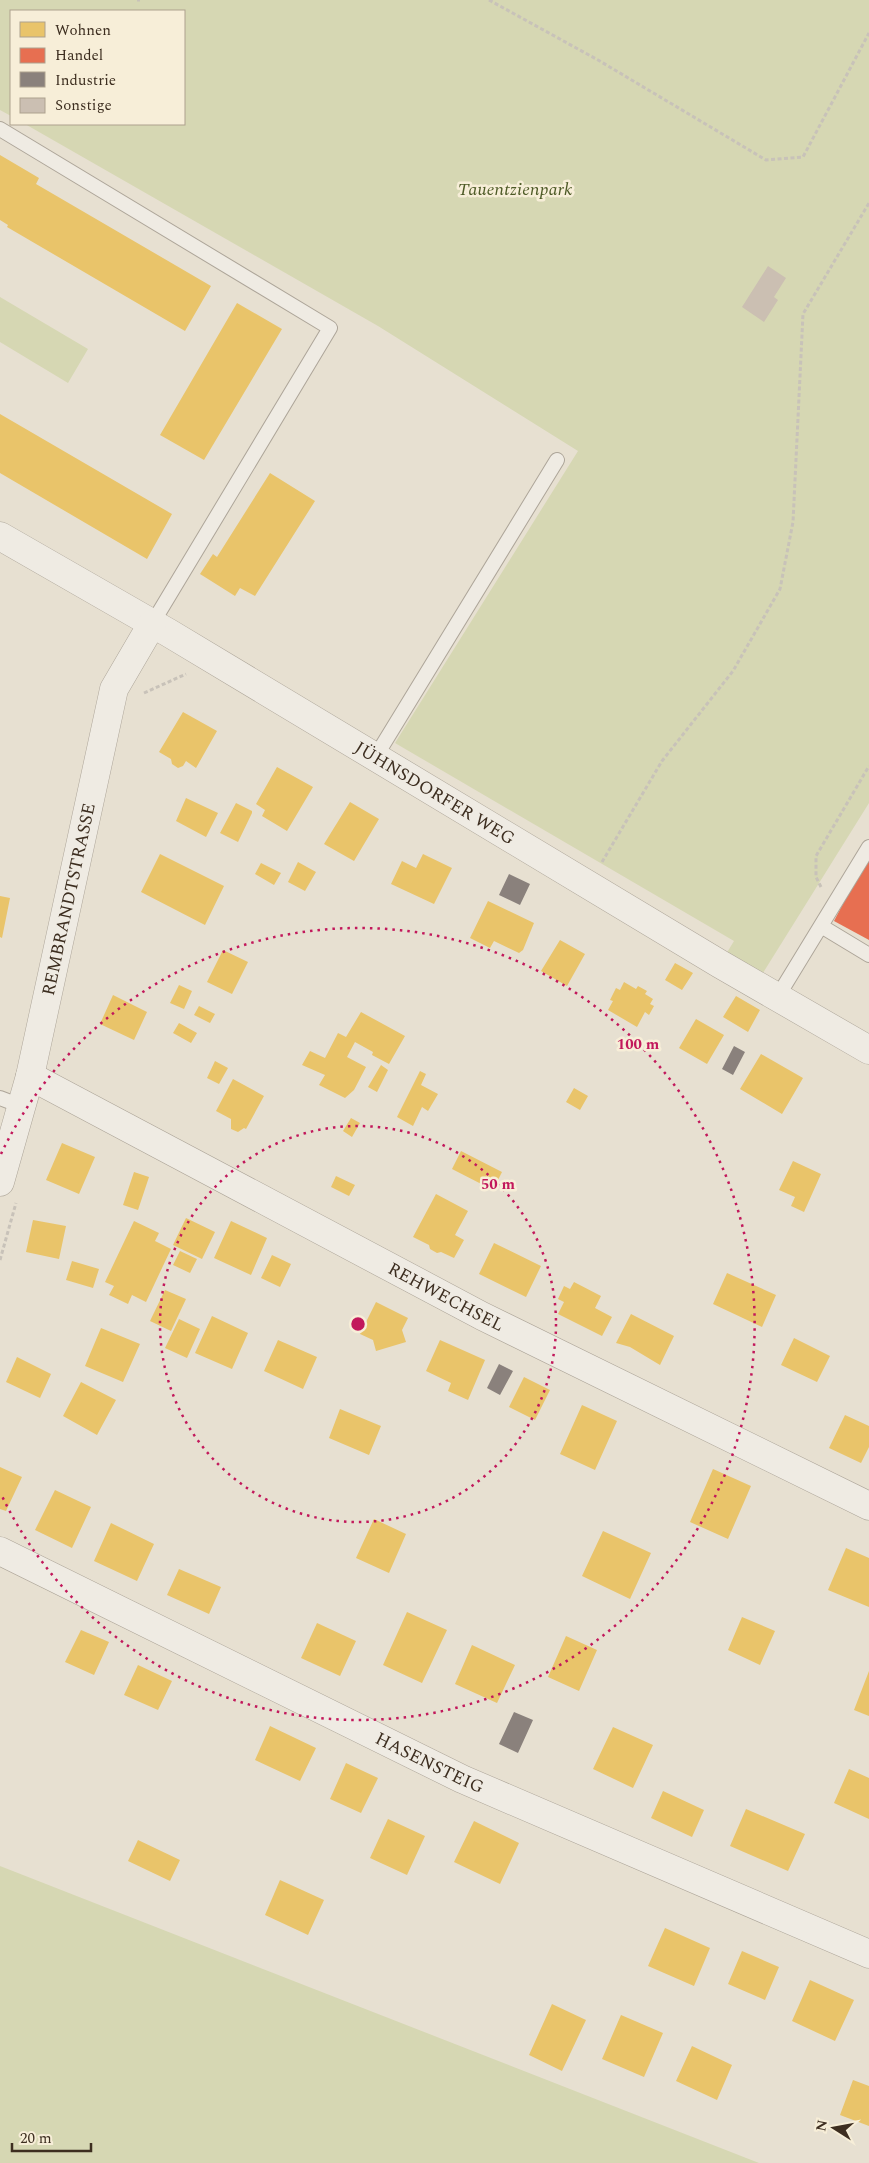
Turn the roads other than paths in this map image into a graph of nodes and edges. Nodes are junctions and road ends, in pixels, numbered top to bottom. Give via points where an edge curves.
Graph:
1 (0, 130) edge
2 (557, 460) dead end
3 (0, 536) edge
4 (152, 624) junction
5 (376, 756) junction
6 (869, 847) edge
7 (821, 926) junction
8 (869, 955) edge
9 (778, 996) junction
10 (869, 1050) edge
11 (30, 1076) junction
12 (11, 1102) edge
13 (0, 1182) edge
14 (869, 1506) edge
15 (0, 1551) edge
16 (869, 1954) edge

1 - 4 lane via 330,328
2 - 5 lane
3 - 4 street, JÜHNSDORFER WEG
4 - 5 street, JÜHNSDORFER WEG
4 - 11 street, REMBRANDTSTRASSE via 114,689
5 - 9 street, JÜHNSDORFER WEG
6 - 7 lane
7 - 8 lane
7 - 9 lane
9 - 10 street, JÜHNSDORFER WEG
11 - 12 street, REMBRANDTSTRASSE
11 - 14 street, REHWECHSEL via 482,1316
12 - 13 street, REMBRANDTSTRASSE
15 - 16 street, HASENSTEIG via 462,1779

